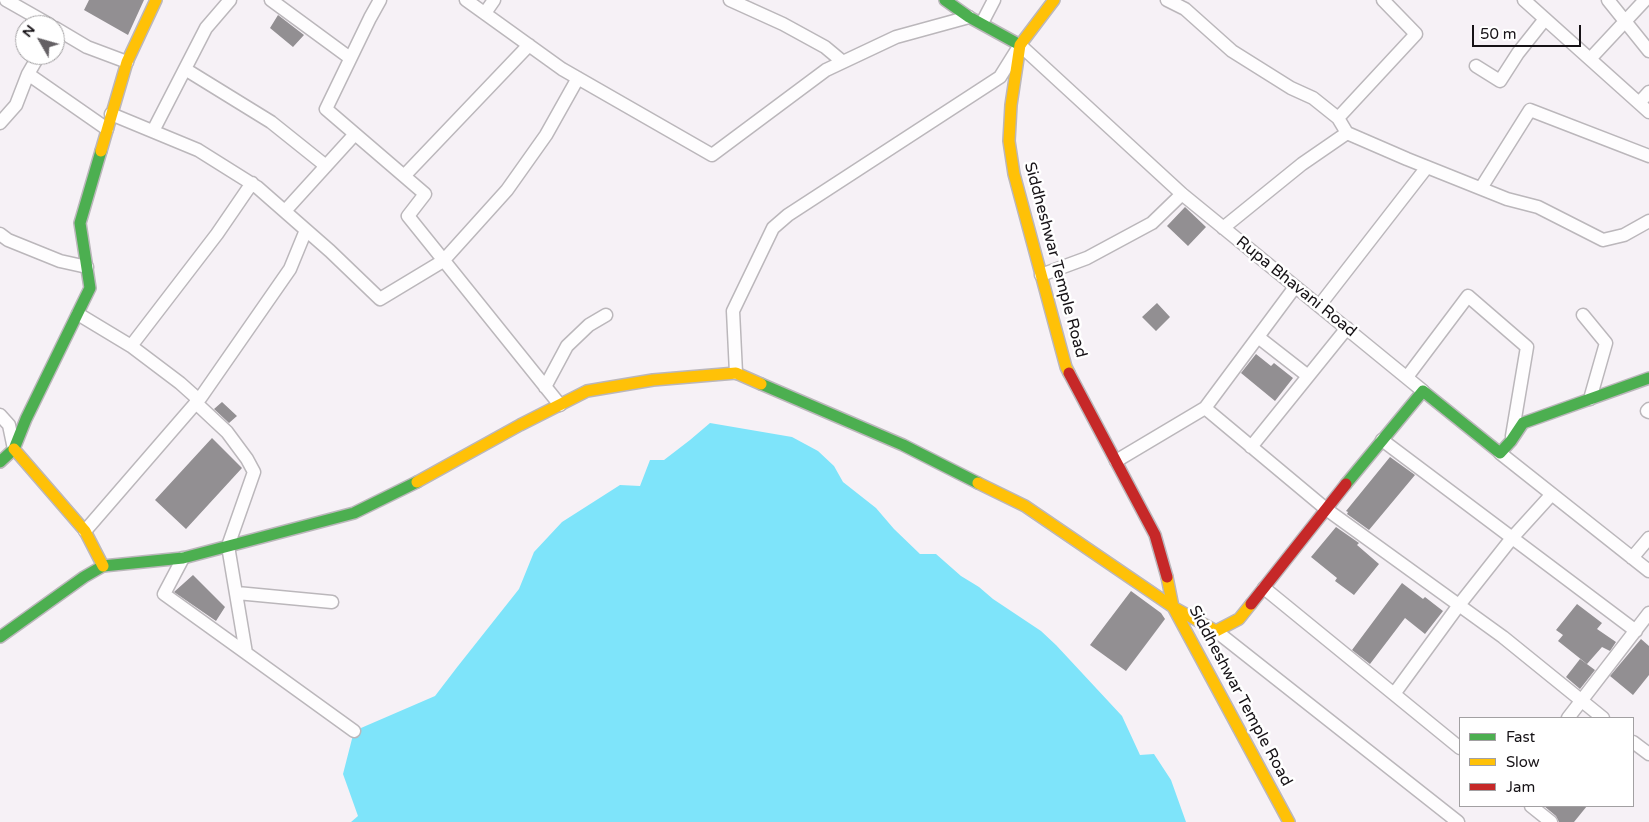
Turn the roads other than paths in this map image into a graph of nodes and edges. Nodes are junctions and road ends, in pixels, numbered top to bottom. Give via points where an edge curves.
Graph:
1 (6, 0) edge
2 (156, 0) edge
3 (230, 0) edge
4 (271, 0) edge
5 (380, 0) edge
6 (466, 0) edge
7 (494, 0) edge
8 (730, 0) edge
9 (945, 0) edge
10 (994, 0) edge
11 (1054, 0) edge
12 (1167, 0) edge
13 (1382, 0) edge
14 (1524, 0) edge
15 (1608, 0) edge
16 (1644, 0) edge
17 (485, 13) junction
18 (32, 15) edge
19 (969, 16) junction
20 (1545, 18) junction
21 (1625, 21) junction
22 (982, 23) junction
23 (65, 34) edge
24 (529, 45) junction
25 (1020, 45) junction
26 (1649, 51) edge
27 (350, 58) junction
28 (1590, 59) junction
29 (127, 62) junction
30 (843, 62) junction
31 (33, 65) edge
32 (1476, 66) dead end
33 (185, 69) junction
34 (28, 74) junction
35 (578, 78) junction
36 (1649, 92) edge
37 (1644, 108) edge
38 (111, 114) junction
39 (1338, 118) junction
40 (0, 123) edge
41 (107, 129) junction
42 (153, 131) junction
43 (1347, 132) junction
44 (355, 134) junction
45 (1649, 156) edge
46 (326, 166) junction
47 (1427, 167) junction
48 (404, 176) junction
49 (252, 183) junction
50 (1481, 188) junction
51 (1182, 194) junction
52 (285, 211) junction
53 (1649, 221) edge
54 (1223, 228) junction
55 (306, 230) junction
56 (0, 234) edge
57 (443, 261) junction
58 (87, 267) junction
59 (1041, 275) junction
60 (1296, 286) junction
61 (1319, 306) junction
62 (78, 314) junction
63 (606, 314) dead end
64 (1583, 315) dead end
65 (1347, 328) junction
66 (1258, 337) junction
67 (130, 346) junction
68 (736, 372) junction
69 (1308, 376) junction
70 (1407, 378) junction
71 (1649, 378) edge
72 (545, 387) junction
73 (1423, 391) junction
74 (1590, 399) junction
75 (197, 401) junction
76 (560, 405) junction
77 (1205, 408) junction
78 (0, 416) edge
79 (1382, 440) junction
80 (1511, 441) junction
81 (1252, 447) junction
82 (14, 449) junction
83 (1500, 453) junction
84 (1116, 461) junction
85 (0, 462) edge
86 (1552, 494) junction
87 (1326, 509) junction
88 (86, 531) junction
89 (1512, 538) junction
90 (1649, 538) edge
91 (228, 546) junction
92 (184, 558) junction
93 (1632, 558) junction
94 (103, 566) junction
95 (1649, 571) edge
96 (1264, 588) junction
97 (237, 593) junction
98 (332, 602) dead end
99 (1459, 605) junction
100 (1173, 607) junction
101 (1649, 613) edge
102 (1216, 631) junction
103 (1636, 631) junction
104 (0, 637) edge
105 (246, 653) junction
106 (1394, 694) junction
107 (1581, 701) junction
108 (1569, 717) edge
109 (1602, 717) edge
110 (354, 731) dead end
111 (1634, 743) edge
112 (1459, 747) edge
113 (1649, 754) edge
114 (1532, 807) edge
115 (1289, 822) edge
116 (1458, 822) edge
117 (1551, 822) edge

1 - 18 street
2 - 29 main road
3 - 33 street via 206,28
4 - 27 street
5 - 27 street
6 - 17 street
7 - 17 street
8 - 30 street via 783,24 824,47
9 - 19 main road, Rupa Bhavani Road
10 - 22 street
11 - 25 main road
12 - 39 street via 1185,9 1232,51 1313,98
13 - 39 street via 1416,34
14 - 20 street
15 - 21 street
16 - 21 street
17 - 24 street
19 - 22 main road, Rupa Bhavani Road
19 - 30 street via 896,37
20 - 28 street
20 - 32 street via 1500,80
21 - 26 street
21 - 28 street
22 - 25 main road, Rupa Bhavani Road
23 - 29 street via 87,48
24 - 35 street
24 - 48 street
25 - 51 street, Rupa Bhavani Road
25 - 59 main road, Siddheshwar Temple Road via 1009,141 1014,174
25 - 68 street via 1000,77 773,228 733,312
27 - 44 street via 326,109
28 - 37 street
29 - 38 main road
30 - 35 street via 826,70 712,155
31 - 34 street
33 - 42 street
33 - 46 street via 271,122
34 - 40 street via 16,105
34 - 41 street
35 - 57 street via 546,135 507,190
36 - 37 street
38 - 41 main road
38 - 42 street
39 - 43 street
41 - 58 main road via 80,223
42 - 49 street via 198,150
43 - 47 street
43 - 54 street
44 - 46 street
44 - 48 street
45 - 50 street via 1530,110
46 - 52 street
47 - 50 street
47 - 61 street
48 - 57 street via 424,194 408,216
49 - 52 street
49 - 67 street via 217,234
50 - 53 street via 1538,207 1603,240 1624,235
51 - 54 street, Rupa Bhavani Road
51 - 59 street via 1152,223 1087,258
52 - 55 street
54 - 60 street, Rupa Bhavani Road
55 - 57 street via 380,299
55 - 75 street via 290,269
56 - 58 street via 60,261
57 - 72 street
58 - 62 main road via 90,288
59 - 84 main road, Siddheshwar Temple Road via 1066,367
60 - 61 street, Rupa Bhavani Road
60 - 66 street
61 - 65 street, Rupa Bhavani Road
62 - 67 street
62 - 82 main road
63 - 72 street via 567,346
64 - 74 street via 1606,343
65 - 69 street
65 - 70 street, Rupa Bhavani Road
66 - 69 street
66 - 77 street
67 - 75 street via 180,382
68 - 76 main road via 653,380 587,391
68 - 100 main road via 903,445 1025,506
69 - 81 street
70 - 73 street, Rupa Bhavani Road
70 - 80 street via 1468,296 1527,347
71 - 74 main road
72 - 76 street
73 - 79 main road
73 - 83 main road, Rupa Bhavani Road
74 - 80 main road via 1523,423
75 - 88 street
75 - 91 street via 227,432 254,472
76 - 91 main road via 354,513
77 - 81 street
77 - 84 street
78 - 82 street via 9,425
79 - 87 main road
79 - 89 street
80 - 83 main road
81 - 87 street
82 - 85 main road
82 - 88 main road
83 - 86 street, Rupa Bhavani Road
84 - 100 main road, Siddheshwar Temple Road via 1155,535
86 - 89 street
86 - 93 street, Rupa Bhavani Road
87 - 96 main road
87 - 99 street
88 - 94 main road
89 - 99 street
89 - 103 street
90 - 93 street
91 - 92 main road
91 - 97 street
92 - 94 main road
92 - 105 street via 164,594
93 - 95 street, Rupa Bhavani Road
94 - 104 main road
96 - 102 main road via 1239,619
96 - 106 street
97 - 98 street
97 - 105 street
99 - 106 street
99 - 107 street
100 - 102 main road
100 - 115 main road, Siddheshwar Temple Road
101 - 103 street
102 - 116 street
103 - 107 street
105 - 110 street
106 - 112 street
107 - 108 street
107 - 109 street
111 - 113 street
114 - 117 street

